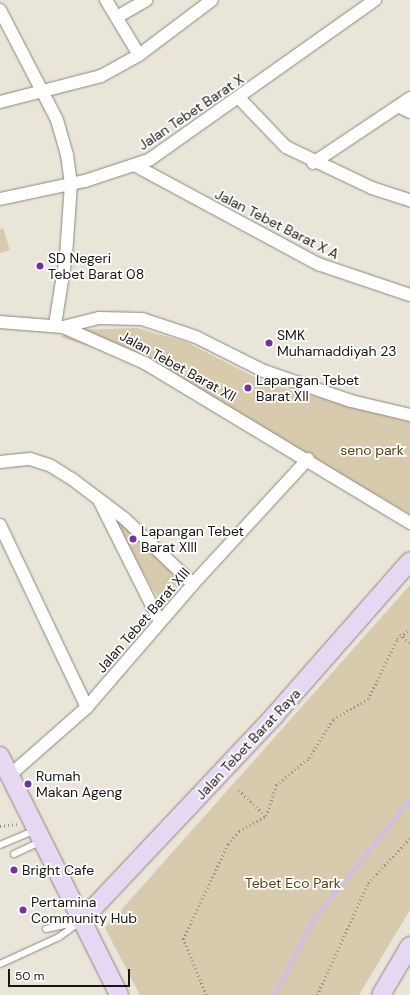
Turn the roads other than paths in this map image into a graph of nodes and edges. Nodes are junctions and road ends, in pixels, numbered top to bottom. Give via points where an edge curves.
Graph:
1 (106, 0) edge
2 (146, 0) edge
3 (212, 0) edge
4 (375, 0) edge
5 (198, 4) edge
6 (0, 10) edge
7 (117, 17) junction
8 (139, 55) junction
9 (43, 91) junction
10 (240, 98) junction
11 (410, 98) edge
12 (0, 102) edge
13 (398, 106) junction
14 (410, 112) edge
15 (313, 163) junction
16 (136, 166) junction
17 (71, 184) junction
18 (0, 199) edge
19 (410, 200) edge
20 (410, 295) edge
21 (0, 322) edge
22 (59, 326) junction
23 (410, 415) edge
24 (308, 459) junction
25 (0, 462) edge
26 (97, 497) junction
27 (410, 523) edge
28 (0, 525) edge
29 (410, 561) edge
30 (193, 584) junction
31 (160, 622) junction
32 (87, 707) junction
33 (0, 756) edge
34 (10, 775) junction
35 (33, 831) junction
36 (0, 845) edge
37 (14, 854) dead end
38 (81, 921) junction
39 (46, 929) dead end
40 (410, 946) edge
41 (0, 964) edge
42 (119, 995) edge
43 (380, 995) edge

1 - 7 street
2 - 7 street
3 - 5 street
4 - 10 street, Jalan Tebet Barat X
5 - 8 street
6 - 9 street
7 - 8 street
8 - 9 street via 101,76
9 - 12 street
9 - 17 street via 64,137
10 - 15 street via 286,147
10 - 16 street, Jalan Tebet Barat X
11 - 13 street
13 - 14 street
13 - 15 street
15 - 19 street via 372,188
16 - 17 street, Jalan Tebet Barat X
16 - 20 street, Jalan Tebet Barat X A via 318,264
17 - 18 street, Jalan Tebet Barat X
17 - 22 street
21 - 22 street, Jalan Tebet Barat XII
22 - 23 street via 99,318 142,318 196,337 264,371 350,401
22 - 24 street, Jalan Tebet Barat XII via 183,382
24 - 27 street, Jalan Tebet Barat XII
24 - 30 street, Jalan Tebet Barat XIII
25 - 26 street via 30,459 51,466
26 - 30 street
26 - 31 street
28 - 32 street
29 - 38 street, Jalan Tebet Barat Raya via 274,716
30 - 31 street, Jalan Tebet Barat XIII
31 - 32 street, Jalan Tebet Barat XIII
32 - 34 street, Jalan Tebet Barat XIII
33 - 34 street
34 - 35 street
35 - 36 lane
35 - 37 lane
35 - 38 street
38 - 39 lane
38 - 41 lane via 59,937
38 - 42 street
40 - 43 street

